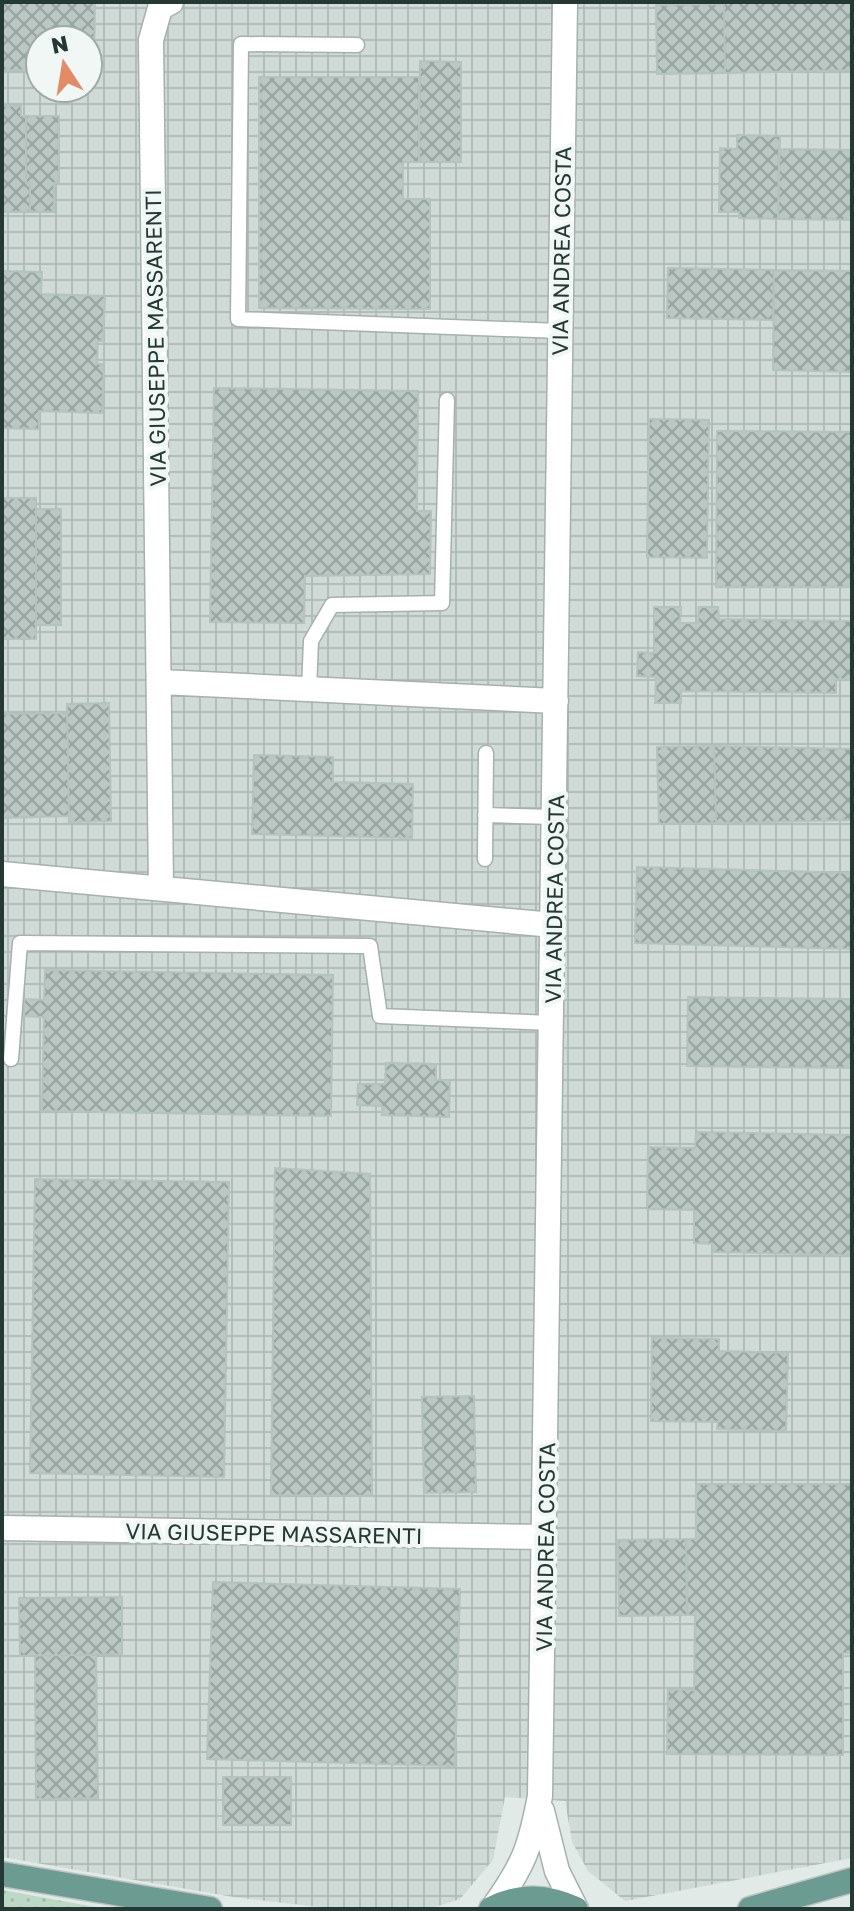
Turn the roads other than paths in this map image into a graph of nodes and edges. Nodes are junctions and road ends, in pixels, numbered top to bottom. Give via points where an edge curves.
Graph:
1 (171, 2) edge
2 (565, 2) edge
3 (357, 45) dead end
4 (560, 331) junction
5 (447, 400) dead end
6 (160, 682) junction
7 (309, 689) junction
8 (556, 701) junction
9 (486, 753) dead end
10 (485, 815) junction
11 (555, 817) junction
12 (485, 859) dead end
13 (2, 874) edge
14 (161, 888) junction
15 (553, 925) junction
16 (552, 1023) junction
17 (11, 1059) dead end
18 (2, 1528) edge
19 (545, 1537) junction
20 (540, 1796) junction
21 (2, 1874) edge
22 (852, 1880) edge
23 (492, 1908) edge
24 (210, 1909) edge
25 (576, 1909) edge
26 (750, 1909) edge

1 - 6 street, VIA GIUSEPPE MASSARENTI via 160,8 151,40
2 - 4 street, VIA ANDREA COSTA
3 - 4 lane via 241,44 238,319
4 - 8 street, VIA ANDREA COSTA
5 - 7 lane via 442,603 332,605 311,641
6 - 7 street
6 - 14 street, VIA GIUSEPPE MASSARENTI
7 - 8 street
8 - 11 street, VIA ANDREA COSTA
9 - 10 lane
10 - 11 lane
10 - 12 lane
11 - 15 street, VIA ANDREA COSTA
13 - 14 street
14 - 15 street
15 - 16 street, VIA ANDREA COSTA
16 - 17 lane via 380,1016 370,946 20,943
16 - 19 street, VIA ANDREA COSTA
18 - 19 street, VIA GIUSEPPE MASSARENTI
19 - 20 street, VIA ANDREA COSTA
20 - 23 street, VIA ANDREA COSTA via 526,1855
20 - 25 street, VIA ANDREA COSTA via 557,1871
21 - 24 main road
22 - 26 main road
23 - 25 main road via 543,1898

